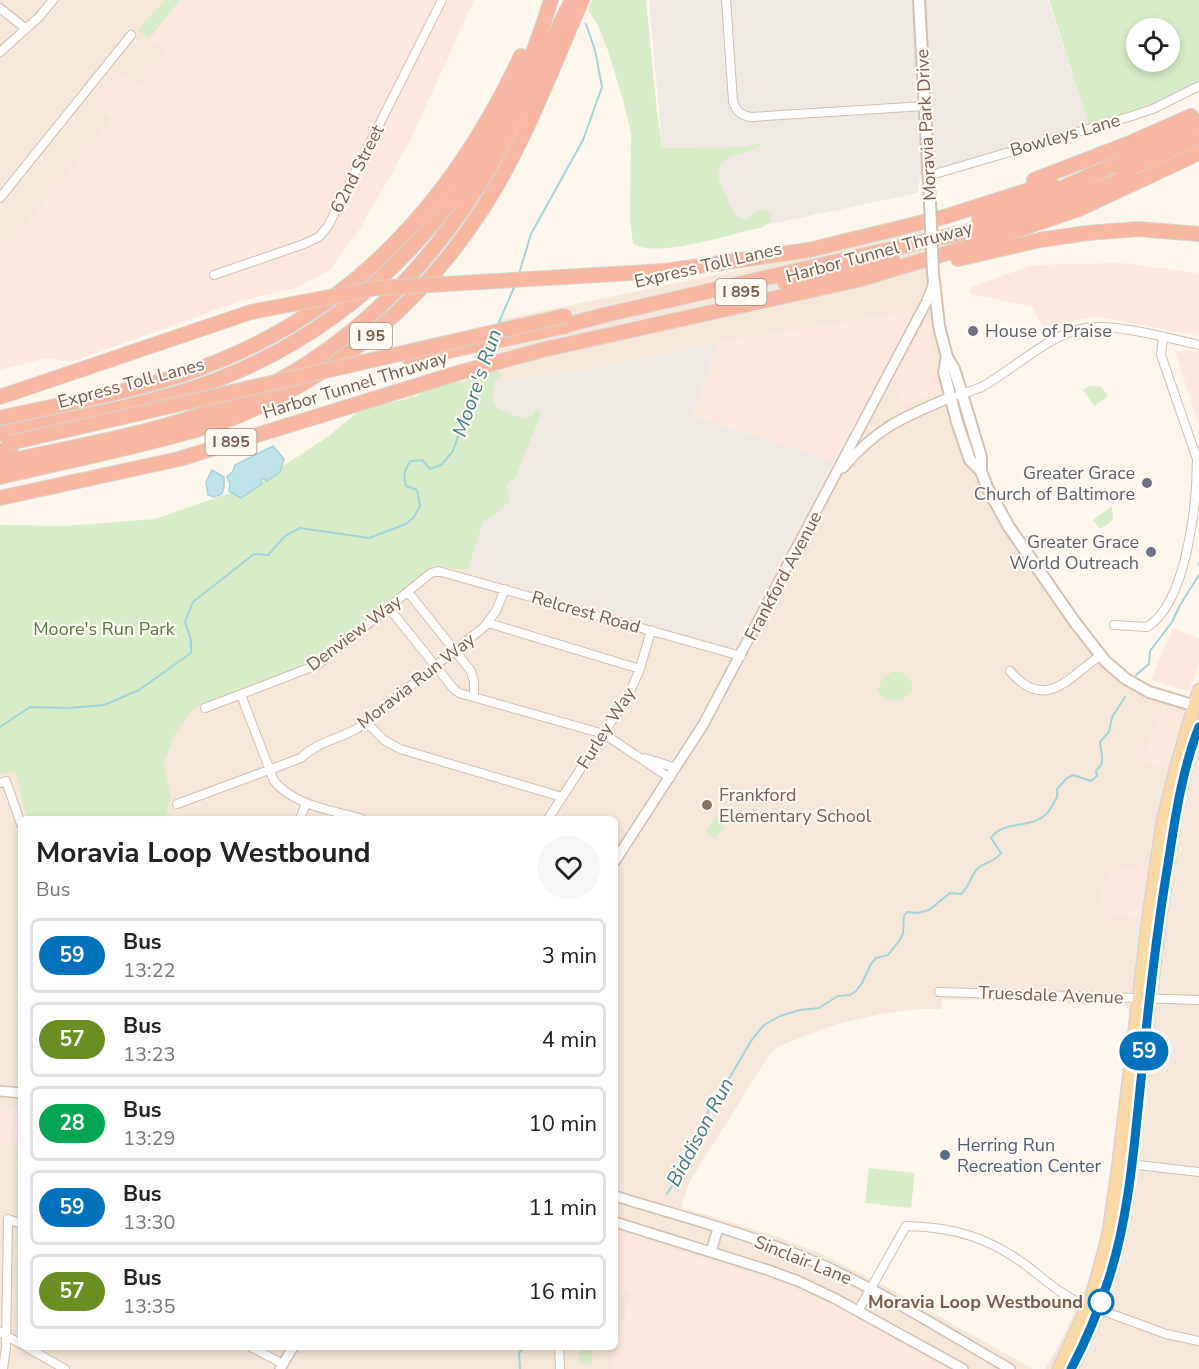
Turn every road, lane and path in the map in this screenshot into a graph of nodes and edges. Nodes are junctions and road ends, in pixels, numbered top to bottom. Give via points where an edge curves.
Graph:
1 (53, 0) edge
2 (442, 0) edge
3 (549, 0) edge
4 (572, 0) edge
5 (582, 0) edge
6 (726, 0) edge
7 (919, 0) edge
8 (0, 8) edge
9 (26, 29) junction
10 (131, 35) dead end
11 (0, 52) edge
12 (1199, 86) edge
13 (925, 106) junction
14 (1198, 115) edge
15 (1199, 137) edge
16 (1199, 145) edge
17 (1139, 151) junction
18 (1199, 153) edge
19 (928, 176) junction
20 (0, 198) edge
21 (987, 217) junction
22 (1023, 228) junction
23 (879, 234) junction
24 (1199, 234) edge
25 (214, 275) dead end
26 (934, 278) junction
27 (857, 280) junction
28 (562, 322) junction
29 (1163, 337) junction
30 (1199, 345) edge
31 (956, 395) junction
32 (0, 398) edge
33 (0, 418) edge
34 (878, 434) junction
35 (853, 442) junction
36 (4, 444) edge
37 (0, 463) edge
38 (0, 477) edge
39 (834, 479) junction
40 (0, 498) edge
41 (431, 573) joint
42 (505, 589) junction
43 (408, 592) junction
44 (388, 608) junction
45 (488, 623) junction
46 (1114, 625) dead end
47 (651, 630) junction
48 (455, 651) junction
49 (1101, 655) junction
50 (741, 656) junction
51 (436, 666) junction
52 (640, 669) junction
53 (1010, 671) dead end
54 (1199, 690) edge
55 (241, 695) junction
56 (474, 696) junction
57 (1196, 706) edge
58 (205, 708) dead end
59 (366, 722) junction
60 (1199, 726) edge
61 (604, 734) junction
62 (635, 754) junction
63 (676, 768) junction
64 (270, 770) junction
65 (670, 778) junction
66 (3, 782) edge
67 (562, 797) junction
68 (306, 803) junction
69 (177, 804) dead end
70 (301, 816) edge
71 (352, 816) edge
72 (550, 816) edge
73 (18, 817) edge
74 (618, 856) edge
75 (939, 992) dead end
76 (1144, 998) junction
77 (1199, 1000) edge
78 (0, 1091) edge
79 (18, 1093) edge
80 (1125, 1163) junction
81 (1199, 1172) edge
82 (618, 1197) edge
83 (18, 1223) edge
84 (618, 1223) edge
85 (718, 1228) junction
86 (711, 1252) junction
87 (871, 1289) junction
88 (1093, 1308) junction
89 (858, 1311) junction
90 (3, 1334) edge
91 (1199, 1341) edge
92 (18, 1342) edge
93 (31, 1350) edge
94 (256, 1350) edge
95 (291, 1350) edge
96 (559, 1350) edge
97 (281, 1366) edge
98 (3, 1369) edge
99 (65, 1369) edge
100 (560, 1369) edge
101 (963, 1369) edge
102 (1010, 1369) edge
103 (1059, 1369) edge
104 (1071, 1369) edge

1 - 9 street
2 - 25 street, 62nd Street via 319,237
3 - 33 highway via 466,157 400,238 342,292 271,337 197,370
3 - 36 highway, Express Toll Lanes via 540,33 510,102 471,175 420,240 350,305 289,345 213,381
4 - 37 highway via 493,161 472,195 425,260 366,320 265,388 224,406 177,422
5 - 38 highway, I 95 via 523,132 486,203 438,270 356,349 315,377 232,418 170,437
6 - 13 street via 734,103 739,112 752,117
7 - 13 main road, Moravia Park Drive
8 - 9 street
9 - 11 street
10 - 20 street
12 - 19 street, Bowleys Lane via 1132,116
13 - 19 main road, Moravia Park Drive
14 - 17 highway, Harbor Tunnel Thruway / I 895
14 - 23 highway via 988,197
15 - 21 highway via 1092,184
16 - 28 highway via 1086,194 990,226
17 - 21 highway, Express Toll Lanes / I 895 via 1128,160
17 - 23 highway, Harbor Tunnel Thruway / I 895 via 991,203
18 - 22 highway, Harbor Tunnel Thruway / I 895 via 1079,209
19 - 26 main road, Moravia Park Drive, bridge
21 - 28 highway, Express Toll Lanes
22 - 27 highway, Harbor Tunnel Thruway / I 895
22 - 28 highway, Express Toll Lanes / I 895 via 903,259 606,321
23 - 32 highway, Harbor Tunnel Thruway / I 895, bridge via 809,250 665,271 377,288 251,312
24 - 27 highway via 1138,229 1087,233
26 - 31 main road, Moravia Park Drive via 939,326 946,357 954,369
26 - 35 street, Frankford Avenue via 927,301
27 - 40 highway, Harbor Tunnel Thruway / I 895 via 505,360 179,459
28 - 36 highway, Express Toll Lanes / I 895
29 - 30 street
29 - 31 street via 1115,328 1084,328 1044,346 982,387
29 - 46 street via 1165,367 1197,459 1186,559 1169,600 1151,624
31 - 34 street via 905,416
31 - 49 main road, Moravia Park Drive via 970,460 981,471 1009,527
34 - 35 street
34 - 39 street
35 - 39 street, Frankford Avenue
39 - 50 street, Frankford Avenue
41 - 42 street, Relcrest Road via 442,571
41 - 43 street, Denview Way
42 - 45 street, Moravia Run Way
42 - 47 street, Relcrest Road
43 - 44 street, Denview Way
43 - 48 street
44 - 51 street
44 - 55 street, Denview Way via 317,665
45 - 48 street, Moravia Run Way
45 - 52 street
47 - 50 street, Relcrest Road
47 - 52 street, Furley Way
48 - 51 street, Moravia Run Way
48 - 56 street via 471,671
49 - 53 street via 1067,682 1047,690 1028,687
49 - 57 main road, Moravia Park Drive via 1116,672 1143,689
50 - 63 street, Frankford Avenue
51 - 56 street via 459,693
51 - 59 street, Moravia Run Way
52 - 61 street, Furley Way
54 - 57 main road
55 - 58 street, Denview Way
55 - 64 street
56 - 61 street
57 - 76 main road via 1163,822
59 - 64 street, Moravia Run Way via 314,746 301,758
59 - 67 street via 400,749
60 - 76 main road via 1174,825
61 - 62 street
61 - 67 street, Furley Way
62 - 63 street
62 - 65 street
63 - 65 street, Frankford Avenue
64 - 68 street via 280,789
64 - 69 street, Moravia Run Way
65 - 74 street, Frankford Avenue
66 - 73 street
67 - 72 street, Furley Way
68 - 70 street
68 - 71 street
75 - 76 street, Truesdale Avenue
76 - 77 street, Truesdale Avenue
76 - 80 main road
78 - 79 street
80 - 81 street
80 - 88 main road
82 - 85 street, Sinclair Lane
83 - 90 street via 8,1219
84 - 86 street, Sinclair Lane
85 - 86 street
85 - 87 street, Sinclair Lane via 803,1257
86 - 89 street, Sinclair Lane via 798,1281
87 - 88 street via 906,1226 922,1226 960,1231 990,1243 1067,1296
87 - 89 street
87 - 102 street, Sinclair Lane
88 - 91 street via 1166,1334
88 - 103 main road
88 - 104 main road
89 - 101 street, Sinclair Lane
90 - 92 street
90 - 98 street
93 - 99 street
94 - 97 street
95 - 97 street
96 - 100 street

